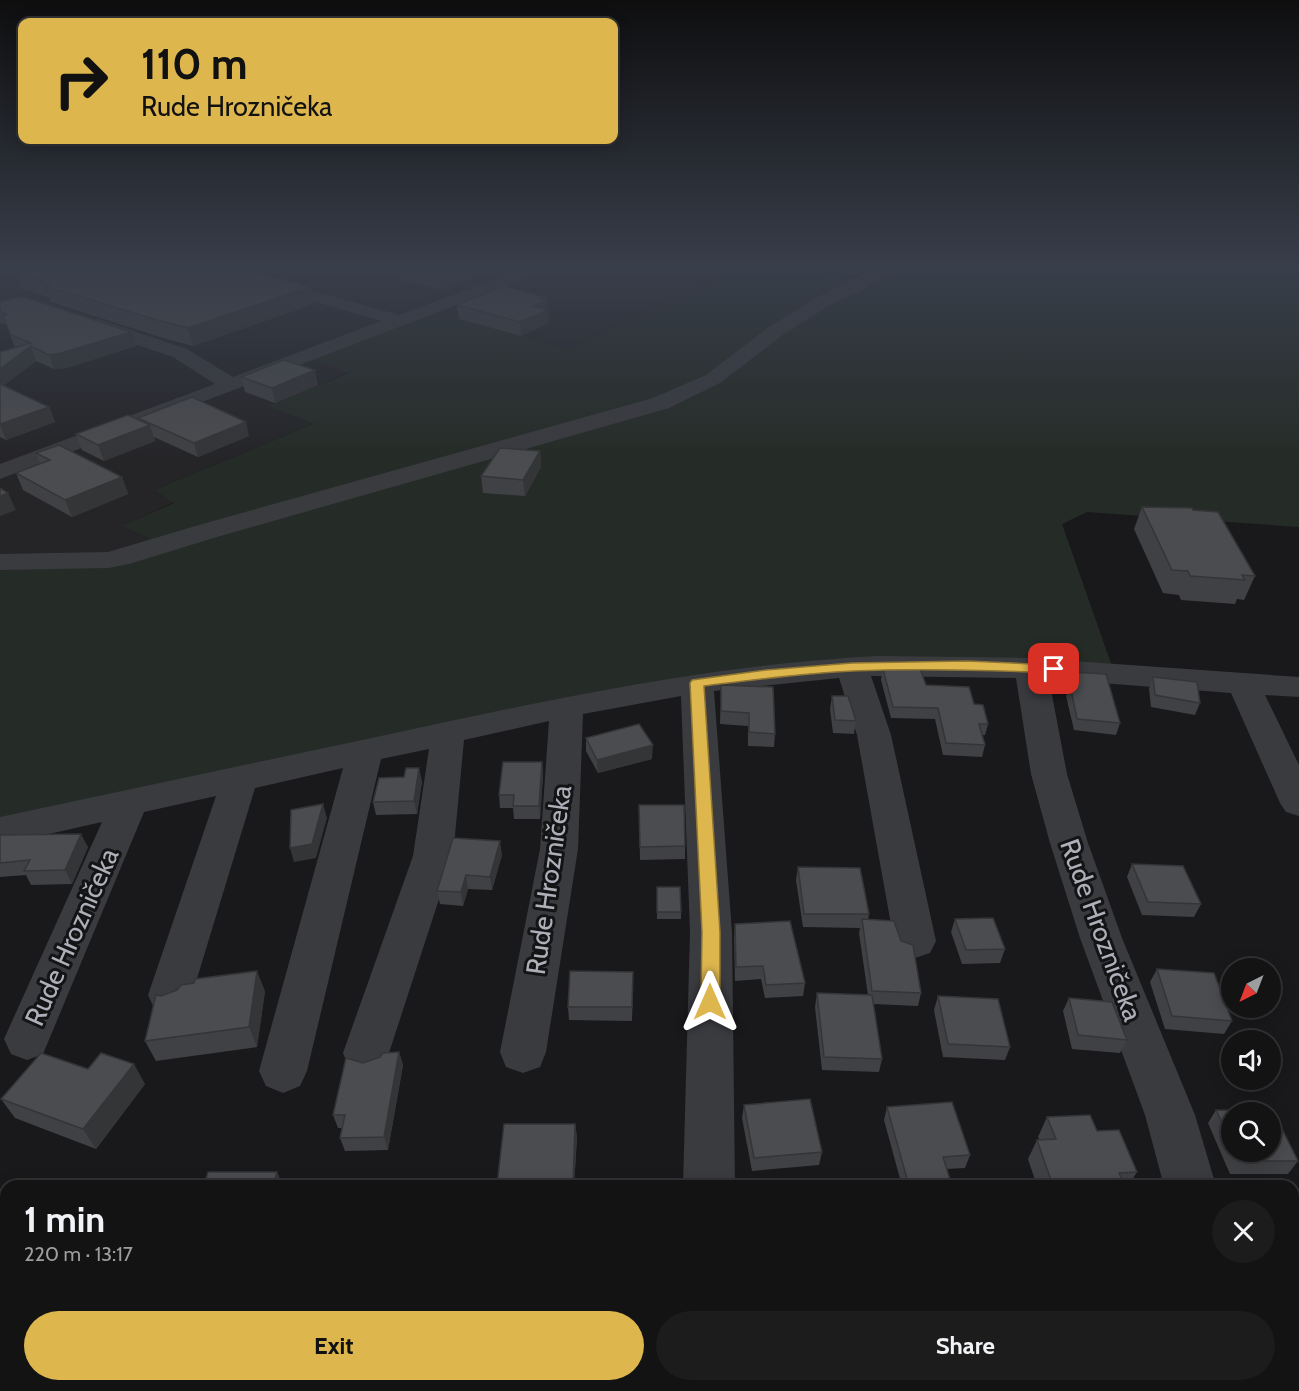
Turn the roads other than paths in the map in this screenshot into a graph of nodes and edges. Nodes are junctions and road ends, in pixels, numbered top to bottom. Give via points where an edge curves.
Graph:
1 (115, 331) edge
2 (374, 331) edge
3 (776, 331) edge
4 (231, 385) junction
5 (0, 472) edge
6 (0, 561) edge
7 (852, 667) junction
8 (1031, 668) junction
9 (697, 683) junction
10 (1243, 683) junction
11 (1297, 687) edge
12 (567, 706) junction
13 (448, 733) junction
14 (364, 751) junction
15 (240, 778) junction
16 (130, 802) junction
17 (1299, 803) edge
18 (0, 831) edge
19 (915, 940) dead end
20 (170, 995) edge
21 (27, 1039) dead end
22 (523, 1052) dead end
23 (366, 1053) dead end
24 (283, 1071) dead end
25 (709, 1180) edge
26 (1188, 1180) edge

1 - 4 street via 180,353
2 - 4 street
3 - 6 street via 713,379 661,403 129,556 108,560
4 - 5 street
7 - 8 street, Rude Hrozničeka
7 - 9 street, Rude Hrozničeka
7 - 19 street via 874,735
8 - 10 street, Rude Hrozničeka
8 - 26 street, Rude Hrozničeka via 1050,774 1070,843 1101,938 1170,1115
9 - 12 street, Rude Hrozničeka
9 - 25 street via 711,932
10 - 11 street, Rude Hrozničeka
10 - 17 street
12 - 13 street, Rude Hrozničeka
12 - 22 street, Rude Hrozničeka via 559,849
13 - 14 street, Rude Hrozničeka
13 - 23 street via 433,856
14 - 15 street, Rude Hrozničeka
14 - 24 street
15 - 16 street, Rude Hrozničeka
15 - 20 street
16 - 18 street, Rude Hrozničeka
16 - 21 street, Rude Hrozničeka

